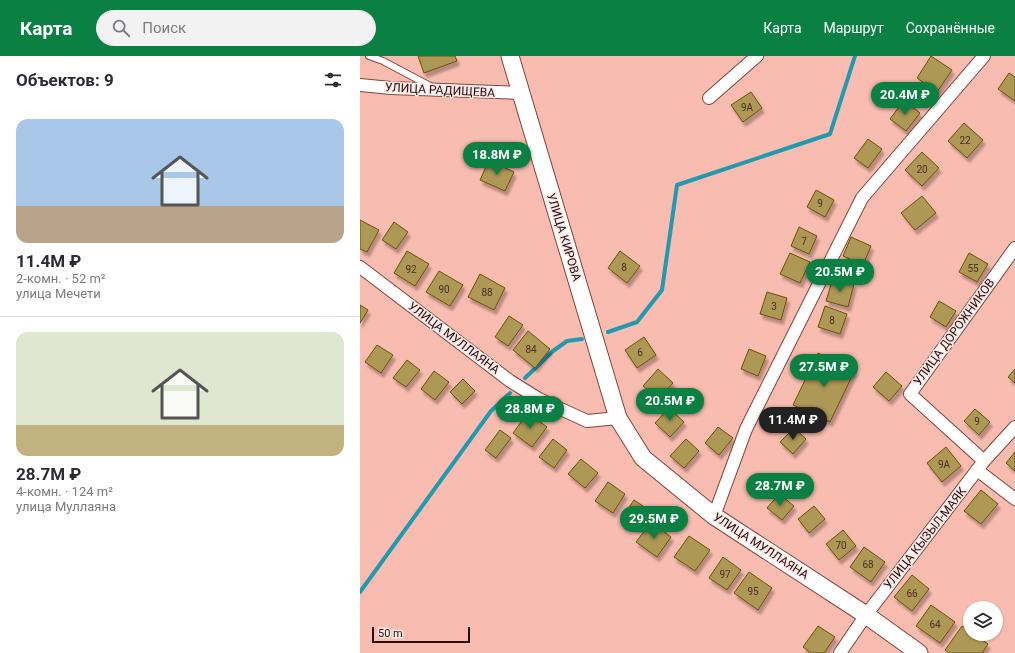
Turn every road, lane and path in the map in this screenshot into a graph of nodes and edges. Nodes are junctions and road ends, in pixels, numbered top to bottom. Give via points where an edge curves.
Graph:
1 (369, 56) edge
2 (510, 56) edge
3 (757, 56) edge
4 (984, 56) edge
5 (360, 84) edge
6 (437, 90) junction
7 (521, 93) junction
8 (709, 98) dead end
9 (1015, 248) edge
10 (360, 266) edge
11 (618, 418) junction
12 (1015, 427) edge
13 (981, 466) junction
14 (1015, 499) edge
15 (714, 516) junction
16 (866, 615) junction
17 (840, 653) edge
18 (919, 653) edge

1 - 6 lane
2 - 7 main road, УЛИЦА КИРОВА
3 - 8 street
4 - 15 street via 862,198 746,429
5 - 6 street, УЛИЦА РАДИЩЕВА
6 - 7 street, УЛИЦА РАДИЩЕВА
7 - 11 main road, УЛИЦА КИРОВА
9 - 13 street, УЛИЦА ДОРОЖНИКОВ via 910,394
10 - 11 street, УЛИЦА МУЛЛАЯНА via 510,381 539,399 586,421
11 - 15 main road, УЛИЦА МУЛЛАЯНА via 643,458
12 - 13 street, УЛИЦА КЫЗЫЛ-МАЯК
13 - 14 street, УЛИЦА ДОРОЖНИКОВ
13 - 16 street, УЛИЦА КЫЗЫЛ-МАЯК
15 - 16 main road, УЛИЦА МУЛЛАЯНА
16 - 17 street, УЛИЦА КЫЗЫЛ-МАЯК
16 - 18 main road, УЛИЦА МУЛЛАЯНА

